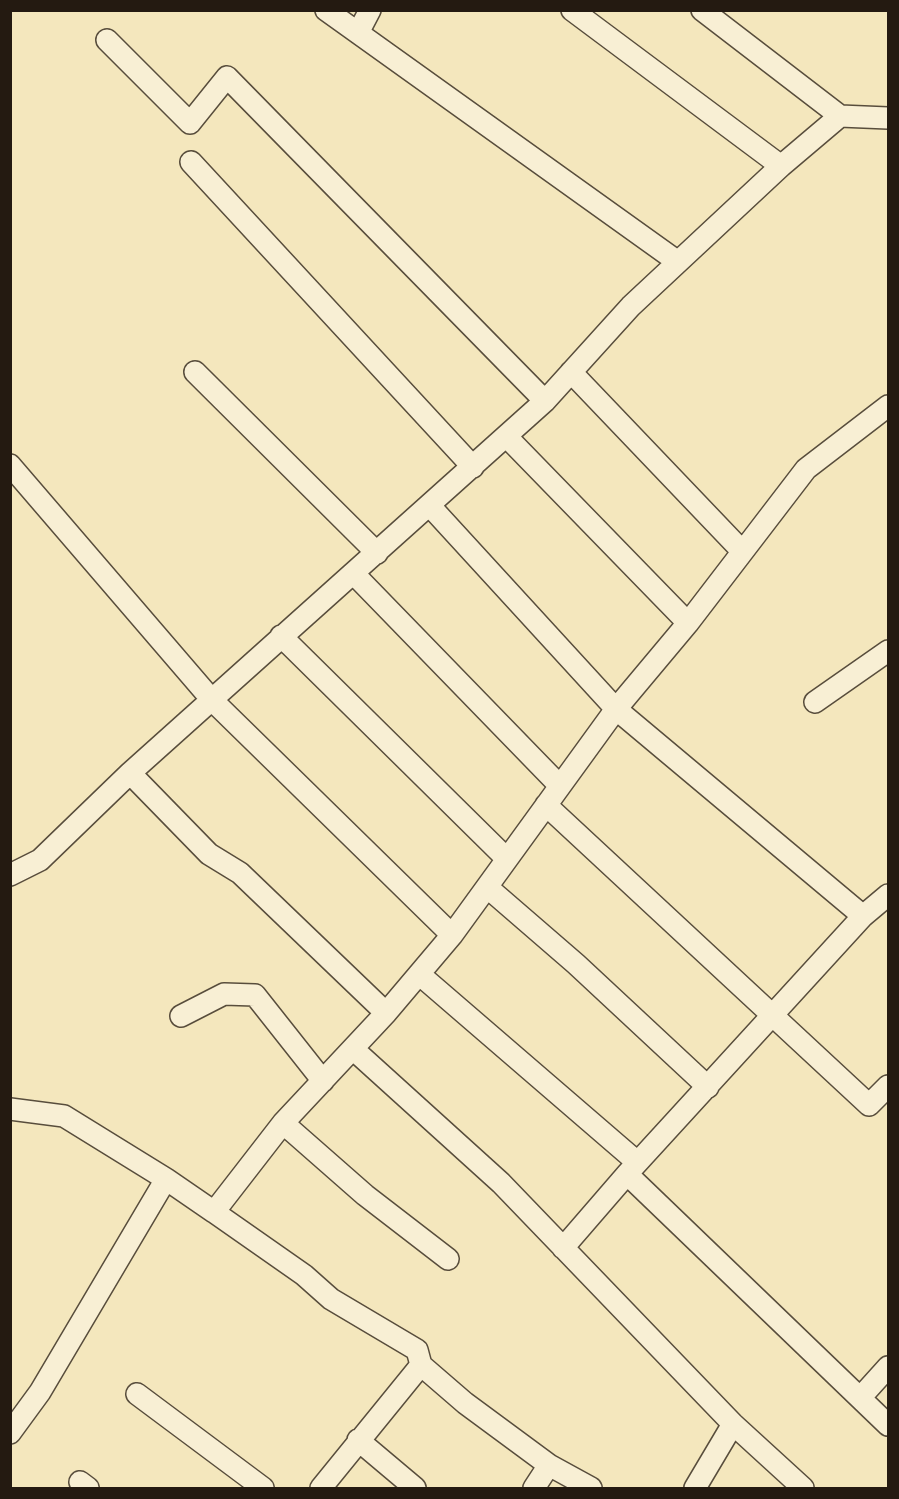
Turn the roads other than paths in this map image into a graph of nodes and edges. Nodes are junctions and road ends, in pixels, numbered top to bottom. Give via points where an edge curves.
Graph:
1 (326, 10) edge
2 (370, 10) edge
3 (572, 10) edge
4 (702, 10) edge
5 (358, 33) junction
6 (106, 40) dead end
7 (840, 116) junction
8 (888, 118) edge
9 (190, 162) dead end
10 (781, 166) junction
11 (678, 262) junction
12 (195, 372) dead end
13 (571, 372) junction
14 (545, 401) junction
15 (888, 406) edge
16 (506, 436) junction
17 (10, 465) edge
18 (473, 466) junction
19 (429, 506) junction
20 (742, 551) junction
21 (377, 553) junction
22 (354, 574) junction
23 (688, 623) junction
24 (281, 636) junction
25 (888, 651) edge
26 (212, 700) junction
27 (815, 702) dead end
28 (616, 709) junction
29 (130, 773) junction
30 (559, 785) junction
31 (546, 805) junction
32 (507, 859) junction
33 (10, 875) edge
34 (487, 887) junction
35 (888, 895) edge
36 (863, 916) junction
37 (452, 935) junction
38 (419, 974) junction
39 (386, 1013) junction
40 (182, 1016) dead end
41 (773, 1016) junction
42 (353, 1048) junction
43 (322, 1081) junction
44 (888, 1086) edge
45 (708, 1087) junction
46 (10, 1109) edge
47 (283, 1123) junction
48 (632, 1168) junction
49 (166, 1179) junction
50 (213, 1212) junction
51 (563, 1248) junction
52 (448, 1259) dead end
53 (422, 1365) junction
54 (888, 1367) edge
55 (136, 1394) dead end
56 (860, 1398) junction
57 (733, 1424) junction
58 (888, 1425) edge
59 (10, 1432) edge
60 (358, 1440) junction
61 (549, 1465) junction
62 (262, 1488) edge
63 (321, 1488) edge
64 (415, 1488) edge
65 (534, 1488) edge
66 (591, 1488) edge
67 (695, 1488) edge
68 (803, 1488) edge

1 - 5 street
2 - 5 street
3 - 10 street
4 - 7 street
5 - 11 street
6 - 14 street via 190,123 227,77
7 - 8 street
7 - 10 street
9 - 18 street
10 - 11 street
11 - 13 street via 630,306
12 - 21 street
13 - 14 street
13 - 20 street
14 - 16 street
15 - 20 street via 806,469
16 - 18 street
16 - 23 street
17 - 26 street
18 - 19 street
19 - 21 street
19 - 28 street
20 - 23 street
21 - 22 street
22 - 24 street
22 - 30 street
23 - 28 street
24 - 26 street
24 - 32 street
25 - 27 street
26 - 29 street
26 - 37 street
28 - 30 street
28 - 36 street
29 - 33 street via 40,860
29 - 39 street via 209,854 240,873
30 - 31 street
31 - 32 street
31 - 41 street
32 - 34 street
34 - 37 street
34 - 45 street
35 - 36 street
36 - 41 street
37 - 38 street
38 - 39 street
38 - 48 street
39 - 42 street
40 - 43 street via 224,994 255,995
41 - 44 street via 869,1105
41 - 45 street
42 - 43 street
42 - 51 street via 501,1183
43 - 47 street
45 - 48 street
46 - 49 street via 64,1116
47 - 50 street
47 - 52 street
48 - 51 street
48 - 56 street
49 - 50 street
49 - 59 street via 40,1392
50 - 53 street via 304,1275 331,1299 417,1350
51 - 57 street
53 - 60 street
53 - 61 street via 465,1403
54 - 56 street
55 - 62 street
56 - 58 street
57 - 67 street
57 - 68 street
60 - 63 street
60 - 64 street
61 - 65 street
61 - 66 street

